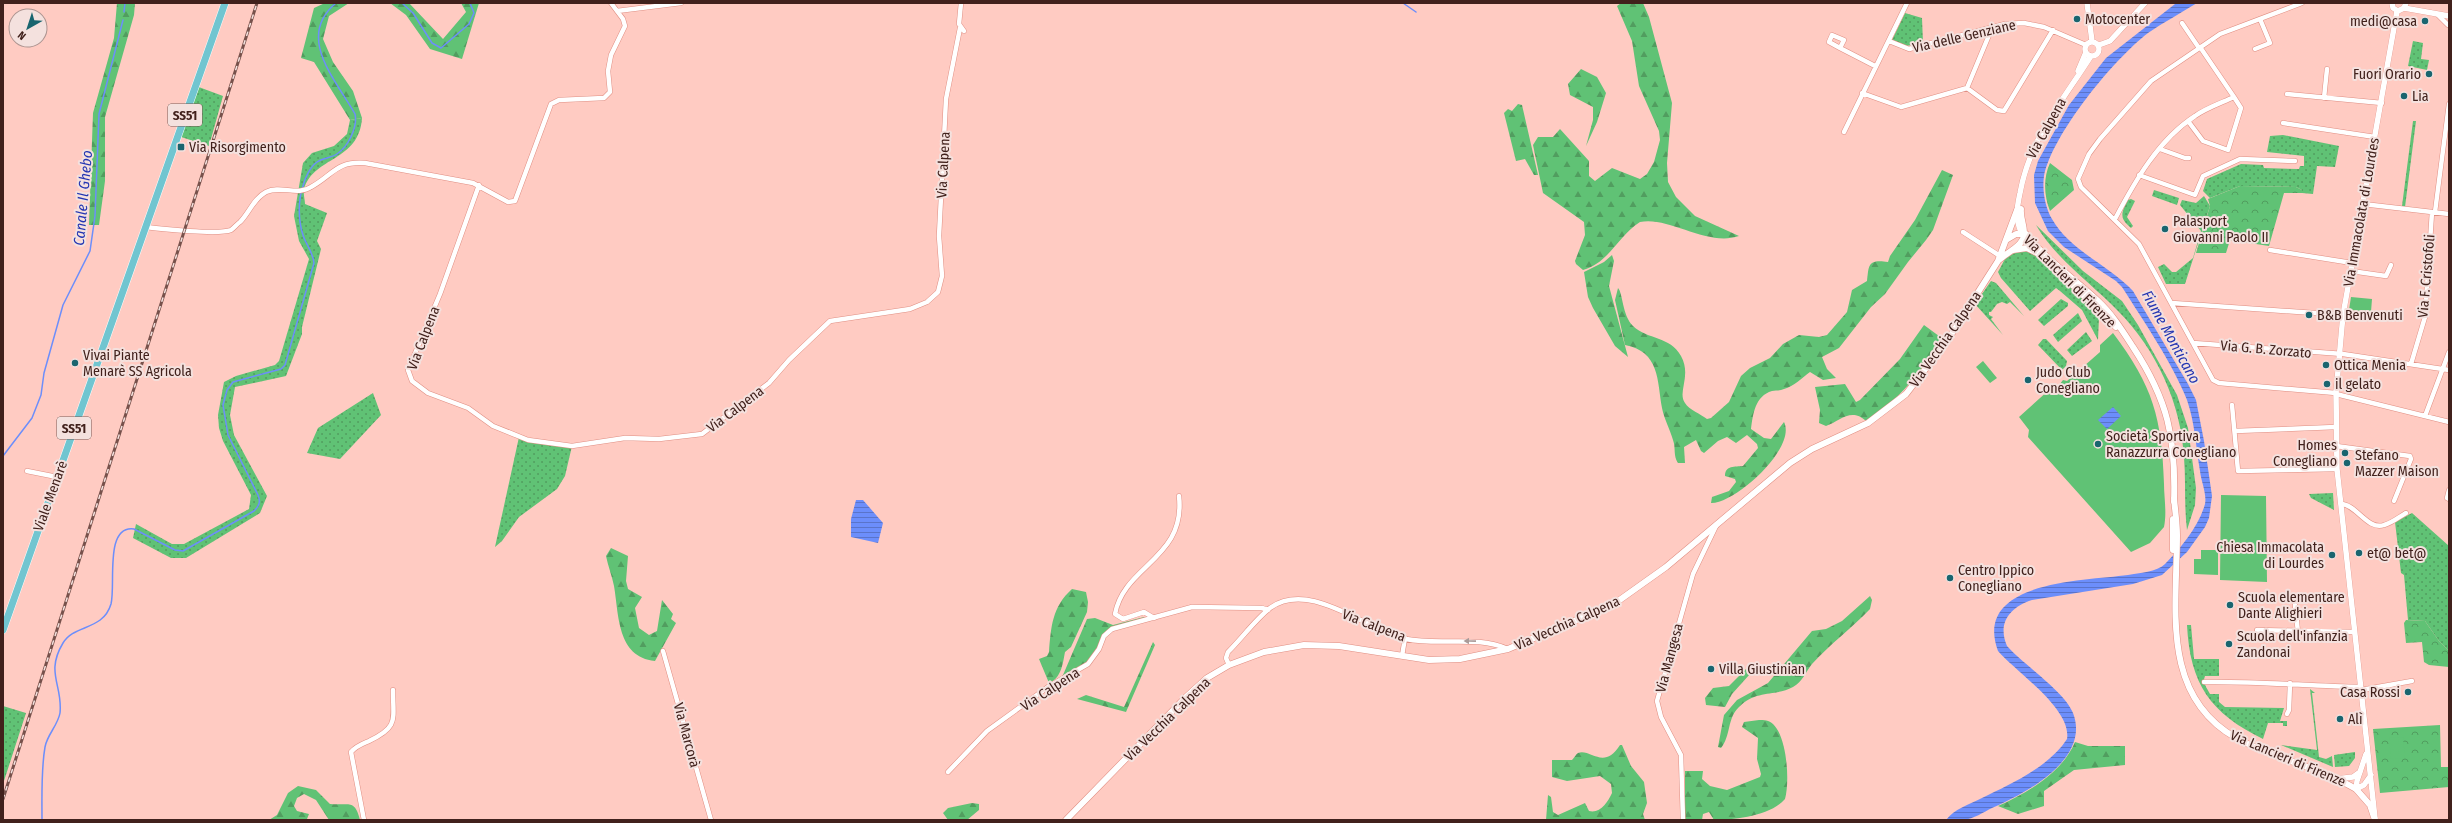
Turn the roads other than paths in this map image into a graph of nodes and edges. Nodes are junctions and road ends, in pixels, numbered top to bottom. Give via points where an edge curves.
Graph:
1 (225, 3) edge
2 (611, 3) edge
3 (681, 3) edge
4 (961, 3) edge
5 (1907, 3) edge
6 (2087, 3) edge
7 (2146, 3) edge
8 (2302, 3) edge
9 (2391, 3) edge
10 (2402, 8) edge
11 (617, 11) junction
12 (2436, 14) junction
13 (2448, 16) edge
14 (2260, 19) junction
15 (2182, 22) dead end
16 (2449, 26) edge
17 (1992, 28) junction
18 (2054, 30) junction
19 (1889, 40) junction
20 (2092, 41) junction
21 (2086, 45) junction
22 (2099, 45) junction
23 (2200, 47) junction
24 (1840, 48) dead end
25 (2255, 49) dead end
26 (2086, 52) junction
27 (2091, 56) junction
28 (1875, 66) junction
29 (2328, 69) dead end
30 (2076, 77) junction
31 (1967, 88) junction
32 (1862, 93) junction
33 (2287, 94) dead end
34 (2234, 97) junction
35 (2324, 98) junction
36 (2382, 103) junction
37 (2449, 104) edge
38 (2449, 112) edge
39 (2188, 121) junction
40 (2283, 123) dead end
41 (1844, 132) dead end
42 (2375, 137) junction
43 (2449, 143) edge
44 (2444, 147) junction
45 (2160, 149) junction
46 (2189, 158) dead end
47 (2294, 161) dead end
48 (2139, 175) junction
49 (479, 185) junction
50 (2363, 204) junction
51 (2019, 209) junction
52 (2433, 212) junction
53 (2449, 214) edge
54 (2115, 219) junction
55 (146, 227) junction
56 (1963, 232) dead end
57 (2024, 234) junction
58 (2006, 240) junction
59 (2013, 250) junction
60 (2270, 250) dead end
61 (2040, 254) junction
62 (1999, 258) junction
63 (2352, 263) junction
64 (2391, 265) dead end
65 (2062, 267) junction
66 (2350, 271) junction
67 (2172, 303) junction
68 (2343, 315) junction
69 (2193, 343) junction
70 (2134, 347) junction
71 (2449, 352) edge
72 (2338, 354) junction
73 (2411, 364) junction
74 (2446, 369) edge
75 (2336, 394) junction
76 (2232, 405) dead end
77 (2425, 416) junction
78 (2449, 422) edge
79 (2336, 428) junction
80 (2235, 431) junction
81 (2336, 446) junction
82 (2337, 470) junction
83 (27, 471) dead end
84 (57, 476) junction
85 (2449, 490) edge
86 (1180, 496) dead end
87 (2174, 498) junction
88 (2449, 498) edge
89 (2394, 501) dead end
90 (2341, 504) junction
91 (2406, 512) dead end
92 (1717, 522) junction
93 (2175, 569) junction
94 (2295, 605) dead end
95 (1268, 610) junction
96 (1154, 615) junction
97 (3, 630) edge
98 (2257, 630) dead end
99 (2298, 632) junction
100 (2354, 632) junction
101 (1405, 638) junction
102 (1508, 649) junction
103 (663, 651) dead end
104 (1402, 656) junction
105 (1229, 664) junction
106 (2204, 682) dead end
107 (2412, 682) dead end
108 (2290, 683) junction
109 (2361, 689) junction
110 (393, 690) dead end
111 (2286, 714) dead end
112 (2367, 749) junction
113 (2362, 769) junction
114 (948, 772) dead end
115 (2372, 775) junction
116 (2336, 779) junction
117 (2356, 789) junction
118 (364, 820) edge
119 (711, 820) edge
120 (1066, 820) edge
121 (1683, 820) edge
122 (2375, 820) edge

1 - 55 main road, SS51
2 - 11 street
3 - 11 street
4 - 49 street, Via Calpena via 962,30 946,99 939,236 942,276 938,292 927,302 910,309 830,321 788,360 769,383 702,434 659,439 625,438 572,446 542,443 493,426 468,408 439,398 412,381 408,370 440,294
5 - 19 street
6 - 20 street
7 - 22 street via 2110,42
8 - 14 street
9 - 10 street
10 - 12 street
10 - 36 street, Via Immacolata di Lourdes via 2394,35
11 - 49 street via 623,19 624,31 611,56 608,96 600,99 559,100 551,104 515,201 508,202
12 - 13 street
12 - 16 street
13 - 16 street
14 - 23 street via 2224,32
14 - 25 street via 2270,43
15 - 23 street
17 - 18 street, Via delle Genziane via 2024,23
17 - 19 street, Via delle Genziane via 1909,49
17 - 31 street
18 - 21 street, Via delle Genziane
18 - 31 street via 2004,111 1997,110
19 - 28 street
20 - 21 street
20 - 22 street
21 - 26 street
22 - 27 street via 2099,52
23 - 34 street
23 - 54 street via 2140,91 2100,139 2080,171 2078,179 2081,187
24 - 28 street
26 - 27 street
26 - 30 street, Via Calpena
27 - 30 street, Via Calpena
28 - 32 street
29 - 35 street
30 - 51 street, Via Calpena via 2027,159
31 - 32 street via 1901,107
32 - 41 street
33 - 35 street
34 - 39 street via 2197,114
34 - 39 street via 2241,110 2228,150 2203,141
35 - 36 street
36 - 42 street, Via Immacolata di Lourdes
37 - 38 street, Via F. Cristofoli
38 - 44 street, Via F. Cristofoli
39 - 45 street
40 - 42 street
42 - 50 street, Via Immacolata di Lourdes
43 - 44 street
44 - 52 street, Via F. Cristofoli
45 - 46 street
45 - 48 street
47 - 48 street via 2240,160 2203,176 2195,195
48 - 54 street
49 - 55 street via 379,165 349,163 332,170 313,187 301,191 267,192 231,230 173,231
50 - 52 street
50 - 63 street, Via Immacolata di Lourdes
51 - 57 main road
51 - 58 main road
51 - 65 street, Via Calpena via 2030,236
52 - 53 street
52 - 73 street, Via F. Cristofoli via 2425,316
54 - 67 street via 2139,244
55 - 84 main road, Viale Menarè / SS51
56 - 62 street
57 - 58 main road
57 - 59 main road
57 - 61 street, Via Lancieri di Firenze
57 - 65 main road, Via Lancieri di Firenze
58 - 62 main road
59 - 61 main road via 2027,248
59 - 62 main road
60 - 63 street
61 - 70 main road, Via Lancieri di Firenze via 2095,305
62 - 92 main road, Via Vecchia Calpena via 1947,341 1906,394 1868,423 1812,449 1790,463
63 - 66 street, Via Immacolata di Lourdes
64 - 66 street via 2386,276
65 - 70 main road, Via Lancieri di Firenze via 2104,307
66 - 68 street, Via Immacolata di Lourdes
67 - 68 street
67 - 69 street
68 - 72 street, Via Immacolata di Lourdes
69 - 72 street, Via G. B. Zorzato
69 - 75 street via 2216,382
70 - 87 main road, Via Lancieri di Firenze via 2158,388 2167,415 2172,442
71 - 74 street
72 - 73 street, Via G. B. Zorzato
72 - 75 street, Via Immacolata di Lourdes
73 - 74 street, Via G. B. Zorzato
74 - 77 street
75 - 77 street
75 - 79 street, Via Immacolata di Lourdes
76 - 80 street
77 - 78 street
79 - 80 street
79 - 81 street, Via Immacolata di Lourdes
80 - 82 street via 2238,471
81 - 82 street, Via Immacolata di Lourdes
81 - 89 street via 2411,457
82 - 90 street, Via Immacolata di Lourdes
83 - 84 street
84 - 97 main road, Viale Menarè / SS51
85 - 88 street via 2446,498
86 - 96 street, Via Calpena via 1178,520 1168,546 1128,587 1115,614 1122,619 1144,612
87 - 93 main road, Via Lancieri di Firenze via 2177,534
87 - 93 main road, Via Lancieri di Firenze via 2172,540
90 - 91 street via 2346,504 2378,526 2383,526
90 - 100 street, Via Immacolata di Lourdes
92 - 102 main road, Via Vecchia Calpena via 1666,567 1614,604
92 - 121 street, Via Mangesa via 1693,574 1657,701 1661,717 1682,755
93 - 116 main road, Via Lancieri di Firenze via 2176,628 2180,662 2188,688 2200,706 2216,724 2236,739
94 - 99 street
95 - 96 street, Via Calpena via 1192,607
95 - 101 street, Via Calpena via 1285,601 1306,599
95 - 105 street, Via Calpena via 1228,652 1226,658
96 - 114 street, Via Calpena via 1110,630 1088,664 1052,685 987,732
98 - 99 street
99 - 100 street
100 - 109 street, Via Immacolata di Lourdes
102 -> 101 street, Via Calpena via 1486,641
101 - 104 street
102 - 104 main road, Via Vecchia Calpena via 1460,659 1429,660
103 - 119 street, Via Marcorà
104 - 105 main road, Via Vecchia Calpena via 1339,646 1304,645 1264,652
105 - 120 main road, Via Vecchia Calpena via 1207,678 1186,697
106 - 108 street
107 - 109 street
108 - 109 street
108 - 111 street via 2289,710
109 - 112 street, Via Immacolata di Lourdes
110 - 118 street via 393,721 388,730 355,747 351,752
112 - 113 street, Via Immacolata di Lourdes
112 - 115 street, Via Immacolata di Lourdes
113 - 116 street via 2353,777
113 - 117 street, Via Immacolata di Lourdes
115 - 117 street via 2364,785
115 - 122 street, Via Immacolata di Lourdes
116 - 117 main road, Via Lancieri di Firenze
117 - 122 main road, Via Lancieri di Firenze via 2370,805

